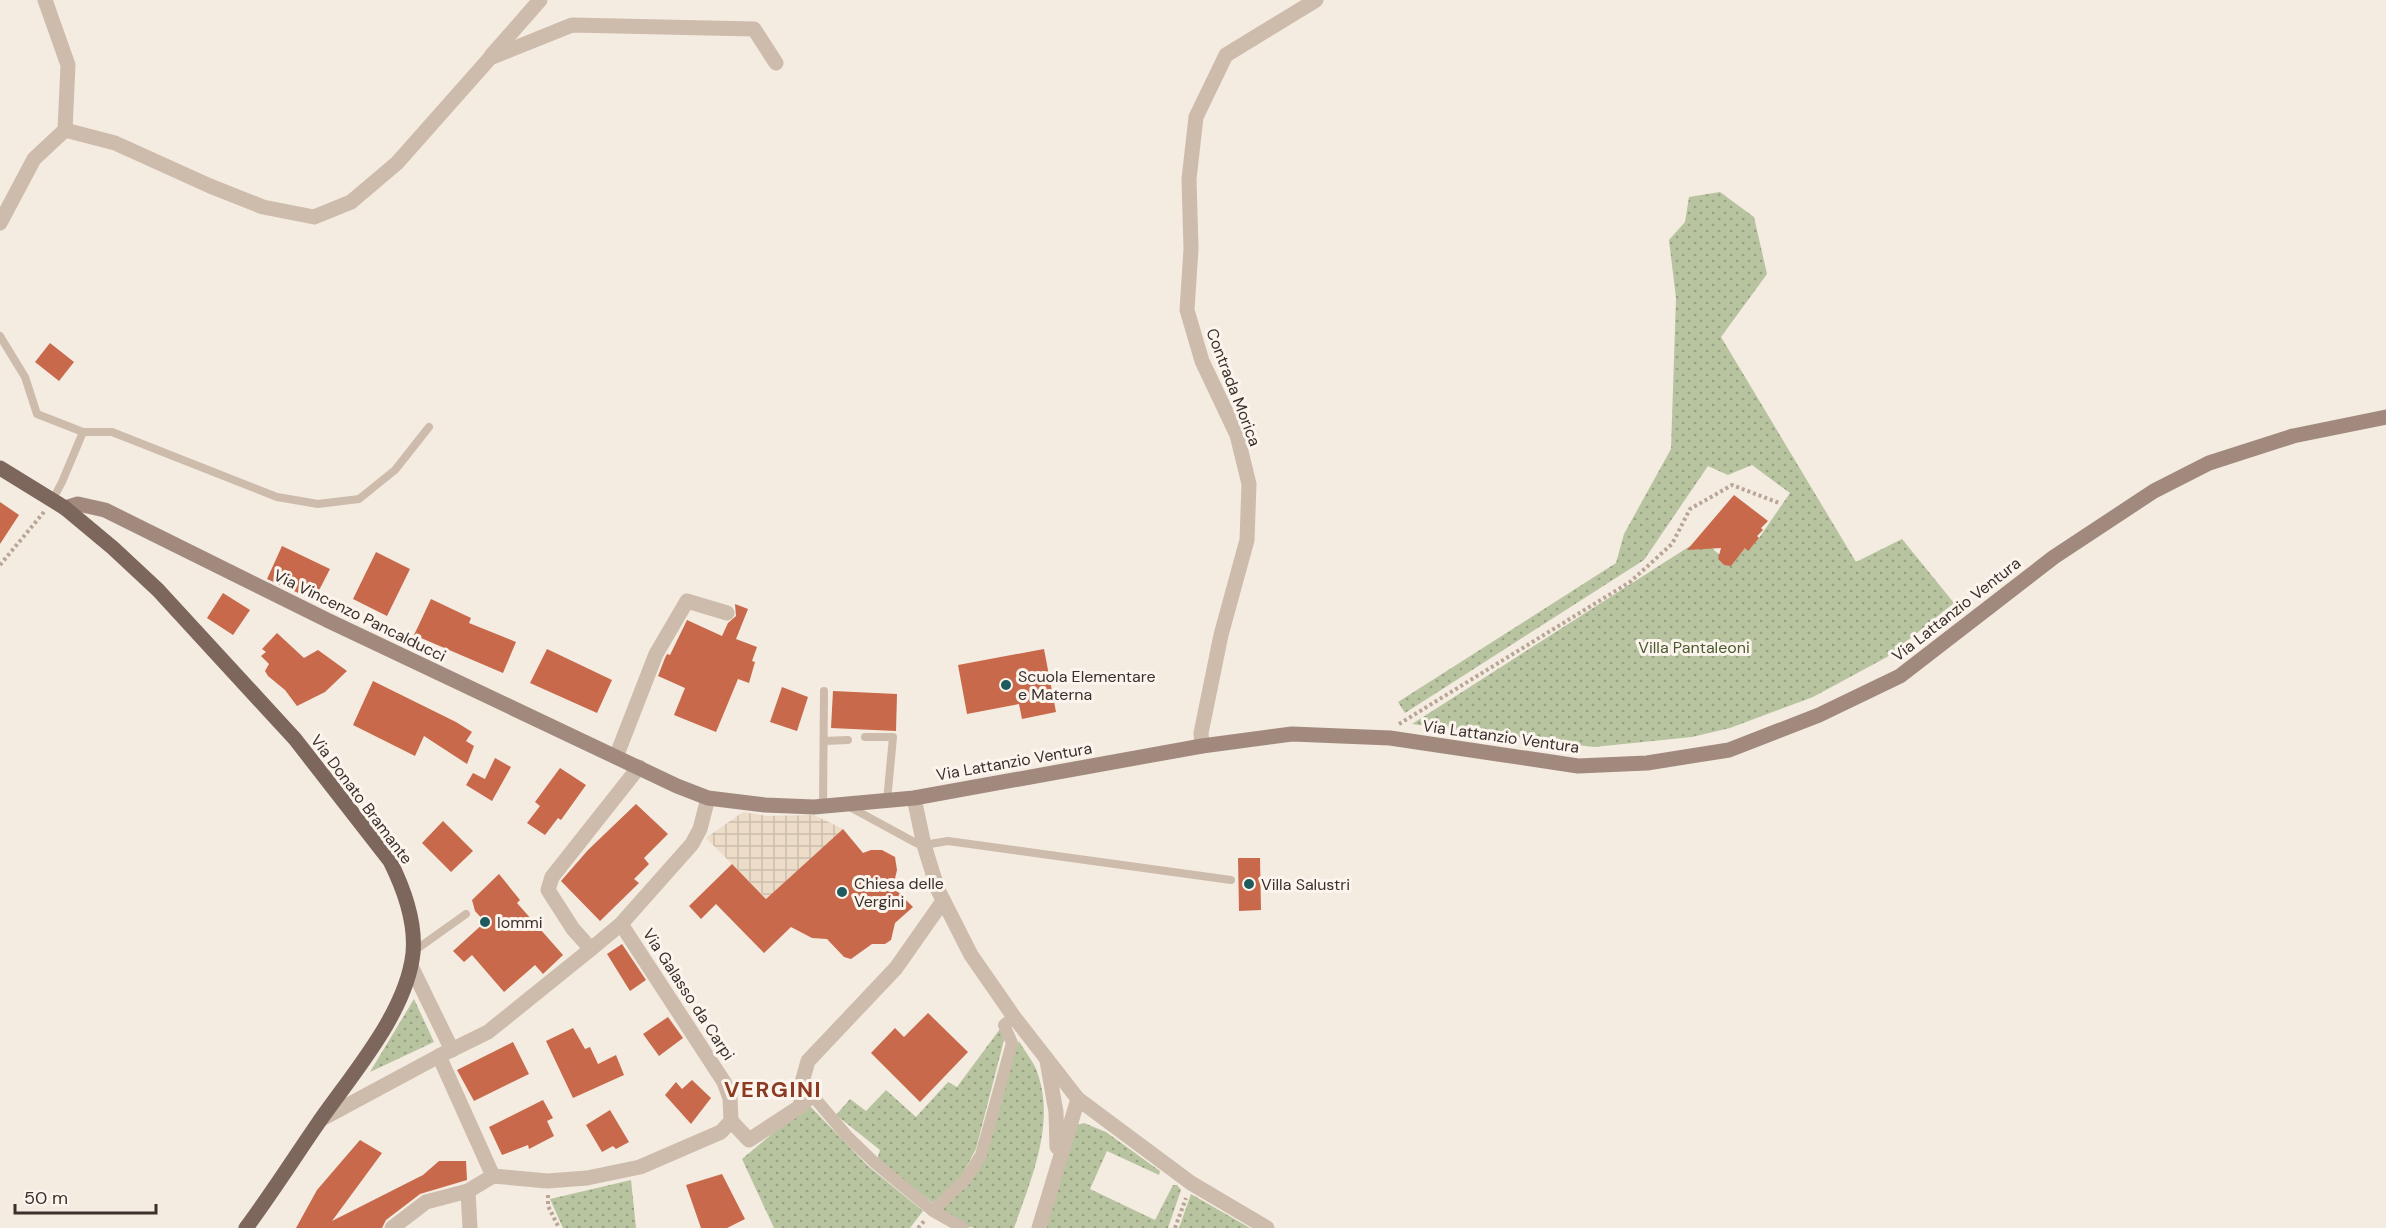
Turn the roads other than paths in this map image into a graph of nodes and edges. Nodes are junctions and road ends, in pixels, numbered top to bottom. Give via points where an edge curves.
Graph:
1 (45, 0) edge
2 (540, 0) edge
3 (1316, 0) edge
4 (489, 58) junction
5 (776, 63) dead end
6 (65, 130) junction
7 (0, 223) edge
8 (0, 336) edge
9 (2386, 417) edge
10 (429, 427) dead end
11 (83, 432) junction
12 (0, 468) edge
13 (59, 503) junction
14 (727, 613) dead end
15 (824, 691) dead end
16 (865, 737) dead end
17 (848, 740) dead end
18 (824, 741) junction
19 (1202, 746) junction
20 (616, 756) junction
21 (639, 767) junction
22 (708, 798) junction
23 (914, 798) junction
24 (887, 801) junction
25 (845, 804) junction
26 (823, 806) junction
27 (924, 845) junction
28 (1231, 880) dead end
29 (943, 901) junction
30 (465, 914) dead end
31 (621, 924) junction
32 (591, 949) junction
33 (412, 959) junction
34 (1014, 1017) junction
35 (445, 1053) junction
36 (1046, 1058) junction
37 (1078, 1099) junction
38 (806, 1101) junction
39 (320, 1120) junction
40 (730, 1121) junction
41 (1055, 1167) junction
42 (494, 1176) junction
43 (468, 1191) junction
44 (933, 1211) junction
45 (246, 1228) edge
46 (392, 1228) edge
47 (470, 1228) edge
48 (963, 1228) edge
49 (1039, 1228) edge
50 (1267, 1228) edge

1 - 6 street via 68,65
2 - 4 street
3 - 19 street, Contrada Morica via 1226,55 1196,117 1189,179 1191,249 1187,310 1202,361 1237,435 1249,484 1248,540 1221,635 1201,733
4 - 5 street via 572,25 583,25 754,29
4 - 6 street via 398,163 351,202 314,217 263,207 115,143
6 - 7 street via 34,159
8 - 11 lane via 25,377 37,414
9 - 19 main road, Via Lattanzio Ventura via 2293,436 2209,463 2154,491 2054,556 1900,676 1820,714 1729,750 1647,763 1578,766 1390,738 1292,734
10 - 11 lane via 395,470 359,499 318,504 278,497 112,432
11 - 13 lane via 62,482
12 - 13 main road
13 - 20 main road, Via Vincenzo Pancalducci via 105,510
13 - 33 main road, Via Donato Bramante via 113,548 193,626 295,739 352,811 401,882 412,923
14 - 20 street via 687,601 656,654
15 - 18 lane
16 - 24 lane via 893,737
17 - 18 lane
18 - 26 lane
19 - 23 main road, Via Lattanzio Ventura
20 - 21 main road, Via Vincenzo Pancalducci
21 - 22 main road, Via Vincenzo Pancalducci
21 - 32 street via 552,877 548,890
22 - 26 main road, Via Lattanzio Ventura via 765,806
22 - 31 street, Via Galasso da Carpi via 692,844
23 - 24 main road, Via Lattanzio Ventura
23 - 27 street
24 - 25 main road, Via Lattanzio Ventura
25 - 26 main road, Via Lattanzio Ventura
25 - 27 lane
27 - 28 lane via 948,841
27 - 29 street
29 - 34 street via 971,955
29 - 38 street via 896,968 808,1061 801,1086
30 - 33 lane
31 - 32 street, Via Galasso da Carpi
31 - 40 street, Via Galasso da Carpi via 724,1082 730,1098
32 - 35 street, Via Galasso da Carpi via 488,1032
33 - 35 street
33 - 39 main road, Via Donato Bramante via 398,1002 378,1037
34 - 36 street
34 - 44 street via 1004,1025 1012,1043 981,1155 966,1179
35 - 39 street, Via Galasso da Carpi
35 - 42 street
36 - 37 street
36 - 41 street via 1056,1112
37 - 41 street
37 - 50 street via 1191,1183
38 - 40 street via 749,1140
38 - 44 street
39 - 45 main road, Via Donato Bramante
40 - 42 street via 721,1132 640,1167 547,1181
41 - 49 street
42 - 43 street
43 - 46 street via 426,1202
43 - 47 street
44 - 48 street

